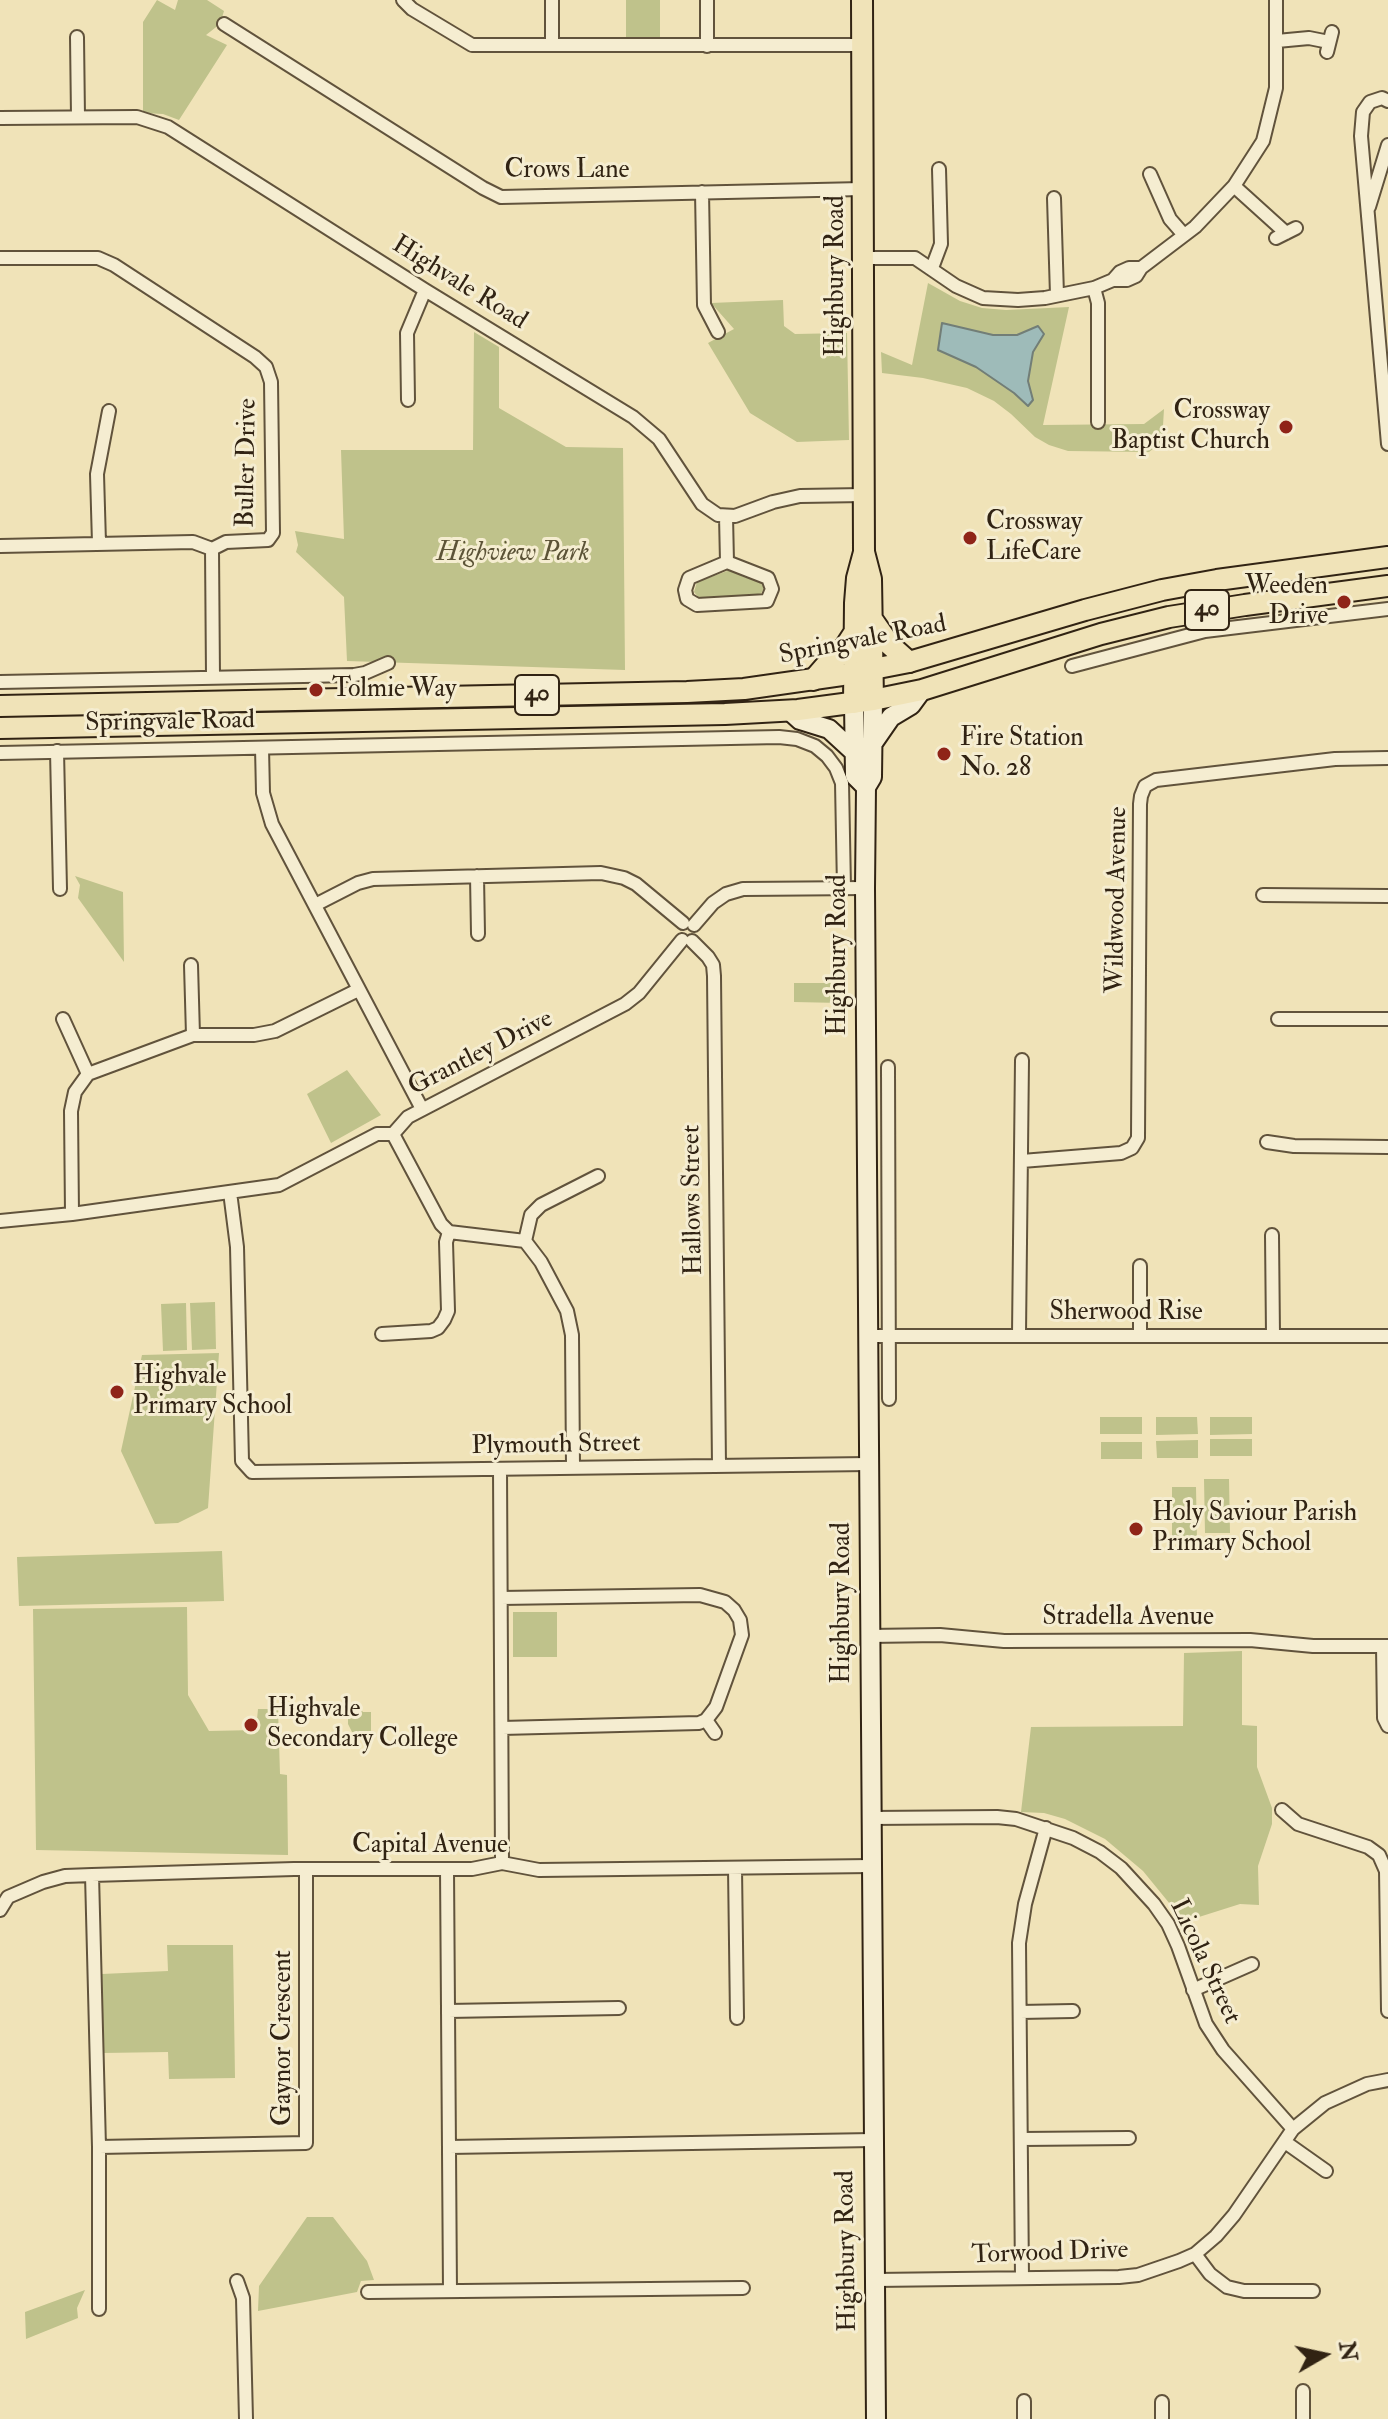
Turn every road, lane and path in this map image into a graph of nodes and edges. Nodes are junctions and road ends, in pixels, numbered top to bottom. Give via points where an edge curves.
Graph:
1 (403, 0) edge
2 (552, 0) edge
3 (707, 0) edge
4 (862, 0) edge
5 (1276, 0) edge
6 (224, 24) dead end
7 (77, 37) dead end
8 (1277, 41) junction
9 (1330, 42) dead end
10 (552, 43) junction
11 (862, 45) junction
12 (707, 46) junction
13 (1388, 101) edge
14 (78, 117) junction
15 (0, 118) edge
16 (1388, 145) edge
17 (939, 169) dead end
18 (1150, 174) dead end
19 (1234, 186) junction
20 (862, 189) junction
21 (702, 192) junction
22 (1053, 198) dead end
23 (1368, 209) junction
24 (1286, 233) dead end
25 (1184, 235) junction
26 (0, 258) edge
27 (863, 258) junction
28 (932, 268) junction
29 (1094, 288) junction
30 (425, 290) junction
31 (1057, 295) junction
32 (718, 332) dead end
33 (408, 400) dead end
34 (109, 411) dead end
35 (1098, 422) dead end
36 (1388, 444) edge
37 (864, 495) junction
38 (726, 516) junction
39 (99, 543) junction
40 (0, 546) edge
41 (212, 549) junction
42 (864, 552) junction
43 (1388, 557) edge
44 (727, 562) junction
45 (1388, 586) edge
46 (1388, 609) edge
47 (872, 619) junction
48 (854, 633) junction
49 (909, 662) junction
50 (388, 663) dead end
51 (1072, 666) dead end
52 (863, 671) junction
53 (213, 677) junction
54 (95, 680) junction
55 (813, 680) junction
56 (0, 682) edge
57 (922, 690) junction
58 (339, 699) junction
59 (864, 702) junction
60 (96, 705) junction
61 (0, 706) edge
62 (790, 711) junction
63 (340, 722) junction
64 (97, 727) junction
65 (0, 728) edge
66 (873, 744) junction
67 (341, 747) junction
68 (262, 748) junction
69 (57, 751) junction
70 (854, 752) junction
71 (0, 753) edge
72 (827, 756) joint
73 (1388, 758) edge
74 (866, 787) junction
75 (477, 876) junction
76 (844, 888) junction
77 (865, 888) junction
78 (60, 889) dead end
79 (1263, 895) dead end
80 (1388, 896) edge
81 (315, 905) junction
82 (689, 924) junction
83 (478, 934) dead end
84 (687, 941) junction
85 (191, 965) dead end
86 (358, 990) junction
87 (63, 1019) dead end
88 (1278, 1019) dead end
89 (1388, 1019) edge
90 (193, 1035) junction
91 (1022, 1060) dead end
92 (888, 1067) dead end
93 (88, 1074) junction
94 (422, 1109) junction
95 (393, 1134) junction
96 (1267, 1142) dead end
97 (1388, 1147) edge
98 (1022, 1161) junction
99 (598, 1176) dead end
100 (230, 1192) junction
101 (72, 1214) junction
102 (0, 1221) edge
103 (449, 1232) junction
104 (1272, 1235) dead end
105 (525, 1241) junction
106 (1140, 1266) dead end
107 (382, 1334) dead end
108 (1019, 1334) junction
109 (1140, 1334) junction
110 (1273, 1335) junction
111 (1387, 1335) edge
112 (868, 1336) junction
113 (889, 1336) junction
114 (889, 1399) dead end
115 (868, 1464) junction
116 (719, 1466) junction
117 (573, 1467) junction
118 (500, 1469) junction
119 (501, 1598) junction
120 (869, 1636) junction
121 (1386, 1646) edge
122 (706, 1720) junction
123 (1388, 1726) edge
124 (502, 1728) junction
125 (715, 1733) dead end
126 (1282, 1810) dead end
127 (871, 1818) junction
128 (1046, 1828) junction
129 (502, 1863) junction
130 (871, 1866) junction
131 (735, 1868) junction
132 (306, 1869) junction
133 (447, 1869) junction
134 (92, 1875) junction
135 (4, 1892) edge
136 (0, 1910) edge
137 (1252, 1964) dead end
138 (1193, 1990) junction
139 (619, 2008) dead end
140 (448, 2011) junction
141 (1073, 2011) dead end
142 (1388, 2011) edge
143 (1020, 2012) junction
144 (737, 2018) dead end
145 (1388, 2080) edge
146 (1293, 2129) junction
147 (1129, 2138) dead end
148 (1022, 2139) junction
149 (873, 2140) junction
150 (1285, 2142) junction
151 (99, 2147) junction
152 (449, 2147) junction
153 (1326, 2171) dead end
154 (1195, 2254) junction
155 (1022, 2278) junction
156 (875, 2280) junction
157 (237, 2281) dead end
158 (743, 2288) dead end
159 (450, 2291) junction
160 (1313, 2291) dead end
161 (368, 2292) dead end
162 (99, 2309) dead end
163 (1303, 2391) dead end
164 (1024, 2401) dead end
165 (1162, 2402) dead end
166 (246, 2419) edge
167 (876, 2419) edge
168 (1024, 2419) edge
169 (1162, 2419) edge
170 (1303, 2419) edge

1 - 10 street via 472,45
2 - 10 street
3 - 12 street
4 - 11 main road, Highbury Road
5 - 8 street
6 - 21 street, Crows Lane via 501,197
7 - 14 street
8 - 9 street
8 - 19 street via 1271,117 1263,141
10 - 12 street
11 - 12 street
11 - 20 main road, Highbury Road
13 - 23 street via 1374,100 1363,112
14 - 15 street, Highvale Road
14 - 30 street, Highvale Road via 137,117 168,127
16 - 23 street
17 - 28 street via 941,244
18 - 25 street via 1170,219
19 - 24 street
19 - 25 street
20 - 21 street, Crows Lane
20 - 27 main road, Highbury Road
21 - 32 street via 704,305
22 - 31 street
23 - 36 street
25 - 29 street via 1136,276
26 - 41 street, Buller Drive via 98,258 266,367 271,382 273,533 268,540 226,542
27 - 28 street via 915,258
27 - 37 main road, Highbury Road
28 - 31 street via 983,298
29 - 31 street
29 - 35 street
30 - 33 street via 407,333
30 - 38 street, Highvale Road via 642,423 702,504
34 - 39 street via 97,474
37 - 38 street via 791,498
37 - 42 main road, Highbury Road
38 - 44 street
39 - 40 street, Buller Drive
39 - 41 street, Buller Drive via 193,542
41 - 53 street
42 - 47 main road, Highbury Road
42 - 48 main road, Highbury Road
43 - 49 main road, Springvale Road / 40 via 1162,590
44 - 44 street via 768,578 772,589 767,601 697,605 687,599 689,578
45 - 57 main road, Springvale Road / 40 via 1169,617
46 - 51 street via 1194,633
47 - 49 main road
47 - 52 main road, Highbury Road
48 - 52 main road, Highbury Road
48 - 55 main road
49 - 52 main road, Springvale Road / 40
50 - 53 street, Springvale Road via 354,675
52 - 55 main road, Springvale Road / 40
52 - 59 main road, Highbury Road
53 - 54 street, Springvale Road
54 - 56 street, Springvale Road
54 - 60 street, Springvale Road
55 - 58 main road, Springvale Road / 40 via 716,691
57 - 59 main road, Springvale Road / 40
57 - 66 main road via 911,705 891,717
58 - 60 main road, Springvale Road / 40
58 - 63 street
59 - 62 main road, Springvale Road / 40
59 - 66 main road, Highbury Road
59 - 70 main road, Highbury Road
60 - 61 main road, Springvale Road / 40
60 - 64 street, Springvale Road
62 - 63 main road, Springvale Road / 40
62 - 70 main road via 829,729
63 - 64 main road, Springvale Road / 40
63 - 67 street
64 - 65 main road, Springvale Road / 40
66 - 74 main road, Highbury Road via 872,777
67 - 68 street, Springvale Road
67 - 72 street, Springvale Road via 779,737 803,740
68 - 69 street, Springvale Road
68 - 81 street via 268,812
69 - 71 street, Springvale Road
69 - 78 street
70 - 74 main road, Highbury Road via 855,776
72 - 76 street, Highbury Road via 844,790
73 - 98 street, Wildwood Avenue via 1315,761 1156,780 1145,786 1140,804 1138,1138 1121,1153
74 - 77 main road, Highbury Road
75 - 81 street via 373,879
75 - 82 street via 617,876
75 - 83 street
76 - 77 street
76 - 82 street via 743,889 719,899
77 - 112 main road, Highbury Road
79 - 80 street
81 - 86 street
82 - 84 street via 696,936
84 - 94 street, Grantley Drive via 625,1004
84 - 116 street, Hallows Street via 708,957 714,976
85 - 90 street
86 - 90 street via 275,1031
86 - 94 street
87 - 93 street
88 - 89 street
90 - 93 street
91 - 98 street
92 - 113 street
93 - 101 street via 75,1092 71,1111
94 - 95 street, Grantley Drive
95 - 100 street, Grantley Drive via 377,1134 279,1185
95 - 103 street
96 - 97 street
98 - 108 street
99 - 105 street via 541,1205 531,1215
100 - 101 street, Grantley Drive
100 - 118 street, Plymouth Street via 246,1467 252,1472
101 - 102 street, Grantley Drive
103 - 105 street
103 - 107 street via 444,1320 431,1331
104 - 110 street
105 - 117 street via 567,1311 572,1335
106 - 109 street
108 - 109 street, Sherwood Rise
108 - 113 street, Sherwood Rise
109 - 110 street, Sherwood Rise
110 - 111 street, Sherwood Rise
112 - 113 street, Sherwood Rise
112 - 115 main road, Highbury Road
113 - 114 street
115 - 116 street, Plymouth Street
115 - 120 main road, Highbury Road
116 - 117 street, Plymouth Street
117 - 118 street, Plymouth Street
118 - 119 street
119 - 122 street via 700,1595 725,1602 740,1620 742,1635 716,1707
119 - 124 street
120 - 121 street, Stradella Avenue
120 - 127 main road, Highbury Road
121 - 123 street
122 - 124 street
122 - 125 street
124 - 129 street
126 - 142 street via 1298,1824 1379,1855 1386,1871
127 - 128 street, Licola Street via 997,1817
127 - 130 main road, Highbury Road
128 - 138 street, Licola Street via 1100,1852 1139,1886 1168,1924
128 - 143 street via 1019,1943
129 - 131 street, Capital Avenue via 539,1870
129 - 133 street, Capital Avenue
130 - 131 street, Capital Avenue
130 - 149 main road, Highbury Road
131 - 144 street
132 - 133 street, Capital Avenue
132 - 134 street, Capital Avenue
132 - 151 street, Gaynor Crescent via 306,2143
133 - 140 street
134 - 135 street, Capital Avenue via 65,1876
134 - 151 street
135 - 136 street, Capital Avenue
137 - 138 street
138 - 146 street, Licola Street via 1223,2050
139 - 140 street
140 - 152 street
141 - 143 street
143 - 148 street
145 - 146 street, Torwood Drive via 1325,2103
146 - 150 street, Torwood Drive
147 - 148 street
148 - 155 street
149 - 152 street
149 - 156 main road, Highbury Road
150 - 153 street
150 - 154 street, Torwood Drive via 1234,2215
151 - 162 street
152 - 159 street
154 - 155 street, Torwood Drive via 1138,2275
154 - 160 street via 1227,2287
155 - 156 street, Torwood Drive
156 - 167 main road, Highbury Road
157 - 166 street via 243,2298
158 - 159 street
159 - 161 street
163 - 170 street
164 - 168 street
165 - 169 street

